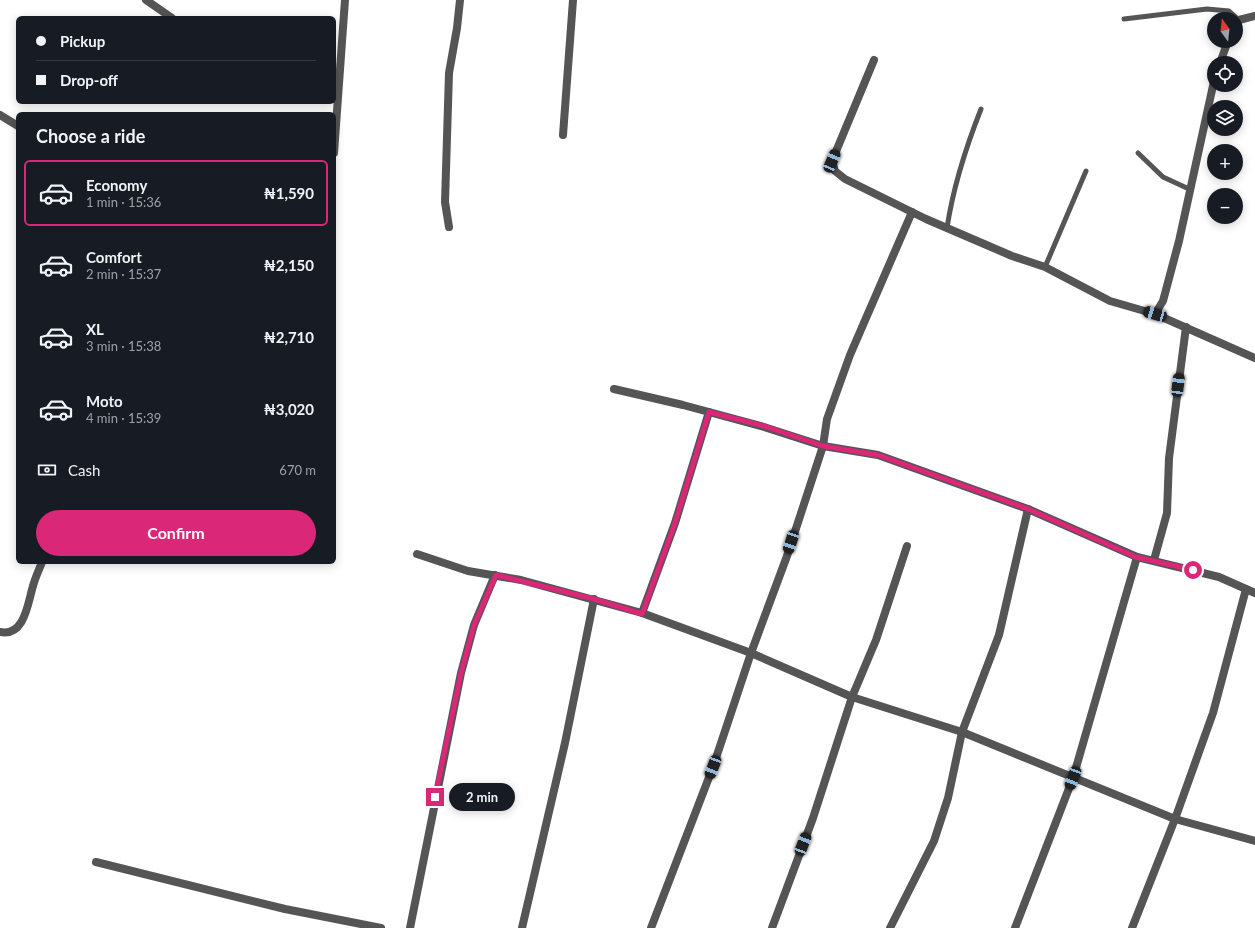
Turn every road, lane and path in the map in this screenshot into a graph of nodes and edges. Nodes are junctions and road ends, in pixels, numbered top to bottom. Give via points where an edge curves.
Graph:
1 (146, 0) edge
2 (345, 0) edge
3 (460, 0) edge
4 (573, 0) edge
5 (1230, 12) edge
6 (169, 16) edge
7 (1255, 16) edge
8 (1124, 19) dead end
9 (1243, 20) edge
10 (874, 60) dead end
11 (337, 77) edge
12 (1212, 92) edge
13 (336, 102) edge
14 (980, 109) dead end
15 (0, 115) edge
16 (16, 125) edge
17 (563, 135) dead end
18 (1138, 153) dead end
19 (1086, 171) dead end
20 (1189, 189) junction
21 (912, 212) junction
22 (450, 227) dead end
23 (947, 228) junction
24 (1045, 267) junction
25 (1155, 314) junction
26 (1186, 327) junction
27 (1255, 358) edge
28 (614, 389) dead end
29 (709, 412) junction
30 (823, 446) junction
31 (1028, 509) junction
32 (907, 546) dead end
33 (417, 554) dead end
34 (1136, 557) junction
35 (1154, 560) junction
36 (41, 564) edge
37 (496, 575) junction
38 (1246, 589) junction
39 (1255, 593) edge
40 (594, 599) junction
41 (642, 614) junction
42 (0, 632) edge
43 (751, 653) junction
44 (852, 697) junction
45 (962, 732) junction
46 (1073, 778) junction
47 (1175, 819) junction
48 (1255, 842) edge
49 (96, 862) dead end
50 (382, 928) edge
51 (410, 928) edge
52 (522, 928) edge
53 (651, 928) edge
54 (772, 928) edge
55 (890, 928) edge
56 (1015, 928) edge
57 (1132, 928) edge

1 - 6 street
2 - 11 street
3 - 22 street via 449,73 445,202
4 - 17 street
5 - 8 lane via 1207,9
7 - 9 street
10 - 21 street via 832,161 835,171 845,179
11 - 13 street
12 - 20 street
14 - 23 lane via 951,204
15 - 16 street
18 - 20 lane via 1163,177
19 - 24 lane
20 - 25 street via 1179,241 1162,301
21 - 23 street
21 - 30 street via 850,355 827,419
23 - 24 street
24 - 25 street via 1110,301
25 - 26 street
26 - 27 street
26 - 35 street via 1169,458 1167,513
28 - 29 street
29 - 30 street via 764,426
29 - 41 street via 675,523
30 - 31 street via 878,455
30 - 43 street via 787,556
31 - 34 street
31 - 45 street via 999,635
32 - 44 street via 876,640
33 - 37 street via 468,571
34 - 35 street
34 - 46 street
35 - 38 street via 1219,577
36 - 42 street via 33,583 26,614 20,624 11,631
37 - 40 street
37 - 51 street via 474,625 461,673
38 - 39 street
38 - 47 street via 1213,713
40 - 41 street
40 - 52 street via 565,743
41 - 43 street
43 - 44 street
43 - 53 street via 713,767
44 - 45 street
44 - 54 street via 813,818
45 - 46 street
45 - 55 street via 948,798 934,841
46 - 47 street
46 - 56 street
47 - 48 street
47 - 57 street
49 - 50 street via 285,909

